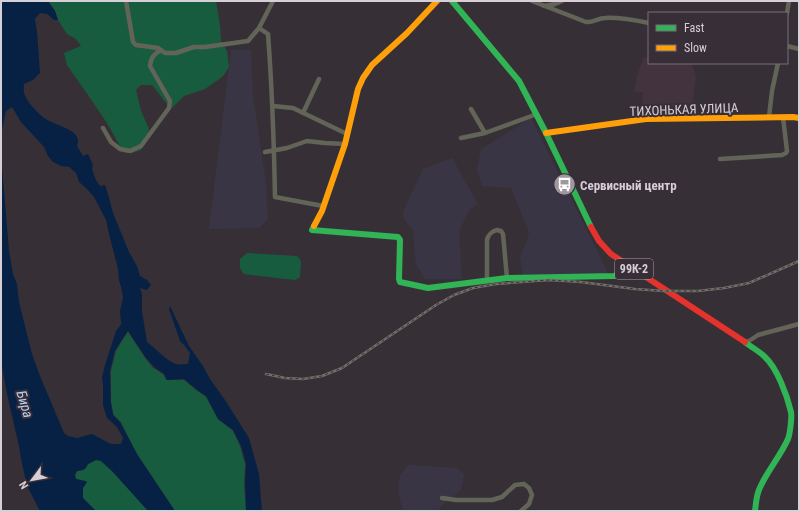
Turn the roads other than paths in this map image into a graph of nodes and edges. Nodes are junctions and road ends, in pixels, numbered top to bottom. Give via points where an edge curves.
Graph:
1 (126, 1) edge
2 (273, 1) edge
3 (437, 1) edge
4 (452, 1) edge
5 (532, 1) edge
6 (562, 1) edge
7 (789, 1) edge
8 (542, 6) junction
9 (787, 12) edge
10 (648, 22) edge
11 (259, 28) junction
12 (788, 46) edge
13 (799, 49) edge
14 (161, 50) junction
15 (778, 64) edge
16 (319, 79) dead end
17 (273, 106) junction
18 (471, 109) dead end
19 (303, 113) junction
20 (536, 114) junction
21 (769, 117) junction
22 (783, 117) junction
23 (799, 118) edge
24 (103, 128) dead end
25 (485, 133) junction
26 (546, 133) junction
27 (347, 134) junction
28 (461, 138) dead end
29 (344, 144) junction
30 (274, 150) junction
31 (265, 152) dead end
32 (720, 159) dead end
33 (323, 206) junction
34 (631, 267) junction
35 (507, 278) junction
36 (487, 280) junction
37 (799, 324) edge
38 (746, 343) junction
39 (442, 498) dead end
40 (521, 511) edge
41 (755, 511) edge

1 - 14 street via 133,42 136,45
2 - 11 street
3 - 27 street via 372,65 363,78
4 - 20 street, 99К-2 via 519,81
5 - 8 street
6 - 8 street
7 - 9 street
8 - 10 street via 591,23 601,18
11 - 14 street via 248,41 194,47 176,53 165,53
11 - 17 street via 268,34
12 - 13 street
14 - 24 street via 150,60 150,66 170,101 170,108 141,146 130,151 120,149 111,142
15 - 21 street
16 - 19 street
17 - 19 street via 293,108
17 - 30 street
18 - 25 street
19 - 27 street
20 - 25 street
20 - 26 street, 99К-2
21 - 22 street, ТИХОНЬКАЯ УЛИЦА
21 - 26 street, ТИХОНЬКАЯ УЛИЦА via 646,119
22 - 23 street, ТИХОНЬКАЯ УЛИЦА
22 - 32 street via 786,153
25 - 28 street
26 - 34 street, 99К-2 via 596,237 611,254
27 - 29 street
29 - 30 street via 307,141
29 - 33 street
30 - 31 street
30 - 33 street via 275,197
33 - 36 street via 312,230 398,237 399,279 402,284 428,288
34 - 35 street via 623,274 614,276
34 - 38 street, 99К-2
35 - 36 street
35 - 36 street via 503,234 497,230 486,240
37 - 38 street via 758,335
38 - 41 street, 99К-2 via 765,357 776,371 791,413 789,437 758,491
39 - 40 street via 492,500 502,497 515,485 524,484 532,495 529,504

